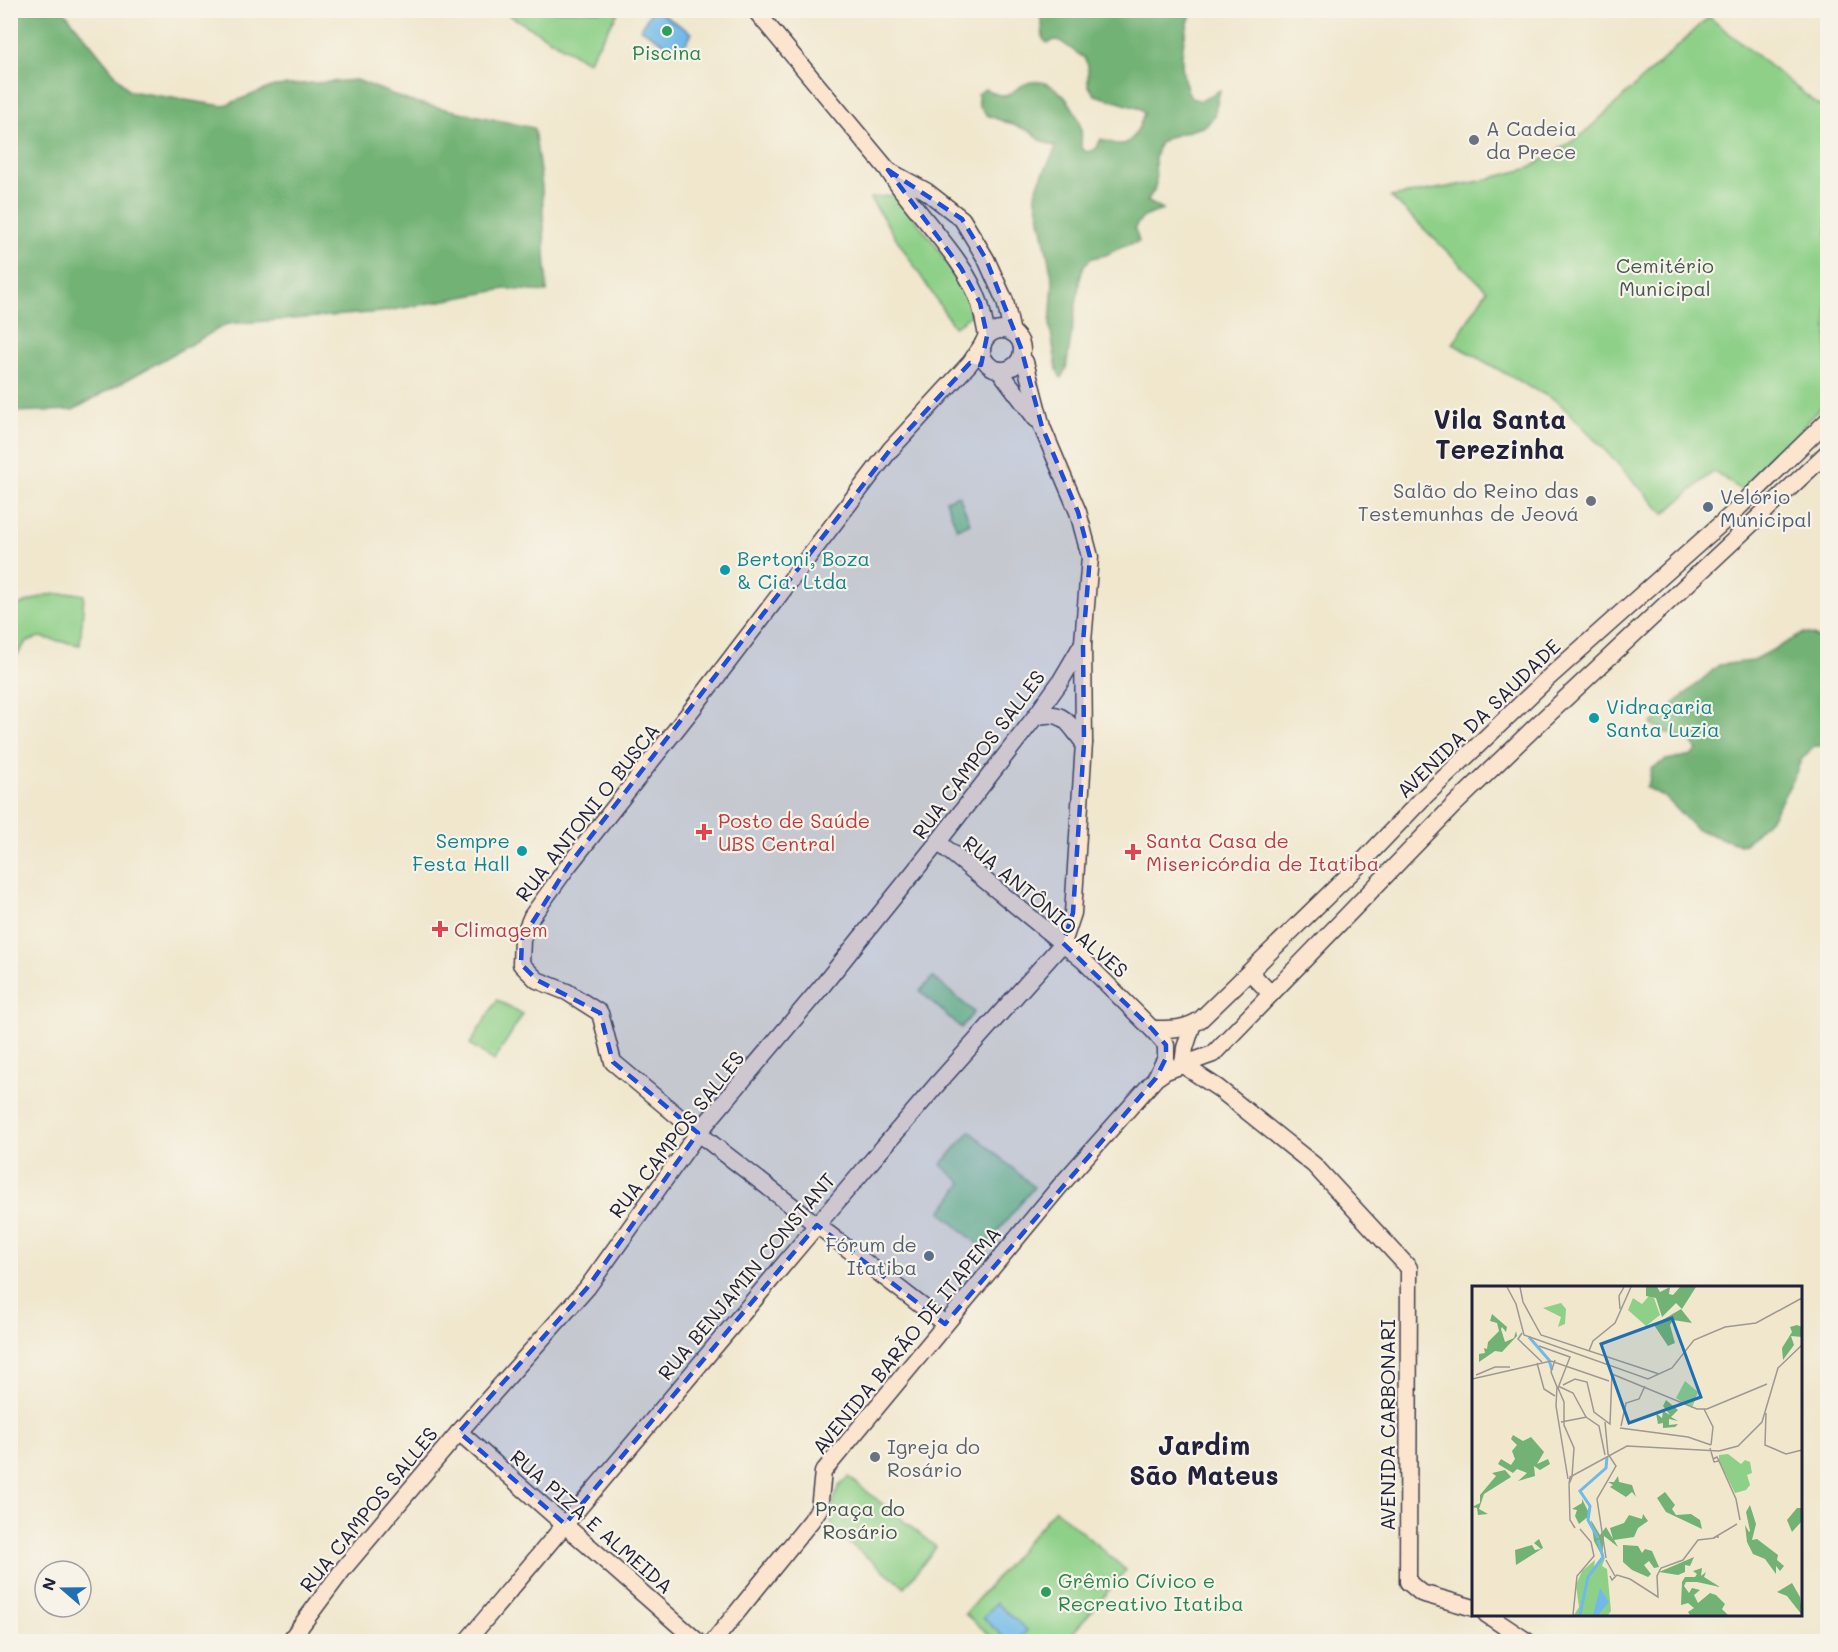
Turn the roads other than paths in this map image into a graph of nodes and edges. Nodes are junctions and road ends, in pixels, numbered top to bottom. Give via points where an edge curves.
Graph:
1 (755, 10) edge
2 (888, 170) junction
3 (1012, 333) junction
4 (985, 340) junction
5 (1021, 357) junction
6 (970, 363) junction
7 (995, 369) junction
8 (1827, 420) edge
9 (1042, 427) junction
10 (1827, 452) edge
11 (1083, 642) junction
12 (1565, 663) junction
13 (1582, 683) junction
14 (1035, 717) junction
15 (1084, 743) junction
16 (938, 842) junction
17 (1063, 943) junction
18 (1250, 972) junction
19 (1271, 994) junction
20 (1192, 1026) junction
21 (1152, 1029) junction
22 (1213, 1054) junction
23 (1183, 1065) junction
24 (1156, 1078) junction
25 (1218, 1088) junction
26 (698, 1133) junction
27 (817, 1225) junction
28 (945, 1324) junction
29 (459, 1432) junction
30 (565, 1524) junction
31 (1472, 1608) edge
32 (1489, 1616) edge
33 (289, 1641) edge
34 (466, 1641) edge
35 (698, 1641) edge
36 (713, 1641) edge
37 (1528, 1641) edge

1 - 2 main road
2 - 3 main road via 926,191 962,219 1005,301
2 - 4 main road via 961,268 980,303
3 - 4 main road via 995,332
3 - 5 main road via 1022,348
4 - 6 main road, RUA ANTONI O BUSCA
4 - 7 main road via 982,353
5 - 7 main road via 1008,369
5 - 9 main road
6 - 7 main road
6 - 26 main road, RUA ANTONI O BUSCA via 890,450 568,866 532,916 522,939 521,964 537,980 567,992 600,1013 613,1062
7 - 9 main road
8 - 12 main road, AVENIDA DA SAUDADE via 1734,512
9 - 11 main road via 1078,512 1090,557
10 - 13 main road
11 - 14 main road, RUA CAMPOS SALLES
11 - 15 main road
12 - 13 main road
12 - 18 main road, AVENIDA DA SAUDADE via 1422,799
13 - 19 main road via 1453,806
14 - 15 main road via 1058,715
14 - 16 main road, RUA CAMPOS SALLES
15 - 17 main road via 1073,913
16 - 17 main road, RUA ANTÔNIO ALVES
16 - 26 main road, RUA CAMPOS SALLES
17 - 21 main road, RUA ANTÔNIO ALVES
17 - 27 main road, RUA BENJAMIN CONSTANT
18 - 19 main road
18 - 20 main road, AVENIDA DA SAUDADE
19 - 22 main road
20 - 21 main road
20 - 23 main road
21 - 24 main road, RUA ANTÔNIO ALVES via 1166,1045 1167,1058
22 - 23 main road
22 - 25 main road
23 - 24 main road
23 - 25 main road
24 - 28 main road, AVENIDA BARÃO DE ITAPEMA
25 - 31 main road, AVENIDA CARBONARI via 1314,1165 1409,1268 1408,1582 1421,1593
26 - 27 main road, RUA ANTONI O BUSCA
26 - 29 main road, RUA CAMPOS SALLES via 587,1288
27 - 28 main road, RUA ANTONI O BUSCA
27 - 30 main road, RUA BENJAMIN CONSTANT
28 - 36 main road, AVENIDA BARÃO DE ITAPEMA via 823,1472 819,1509
29 - 30 main road, RUA PIZA E ALMEIDA
29 - 33 main road, RUA CAMPOS SALLES
30 - 34 main road, RUA BENJAMIN CONSTANT
30 - 35 main road, RUA PIZA E ALMEIDA
32 - 37 main road

